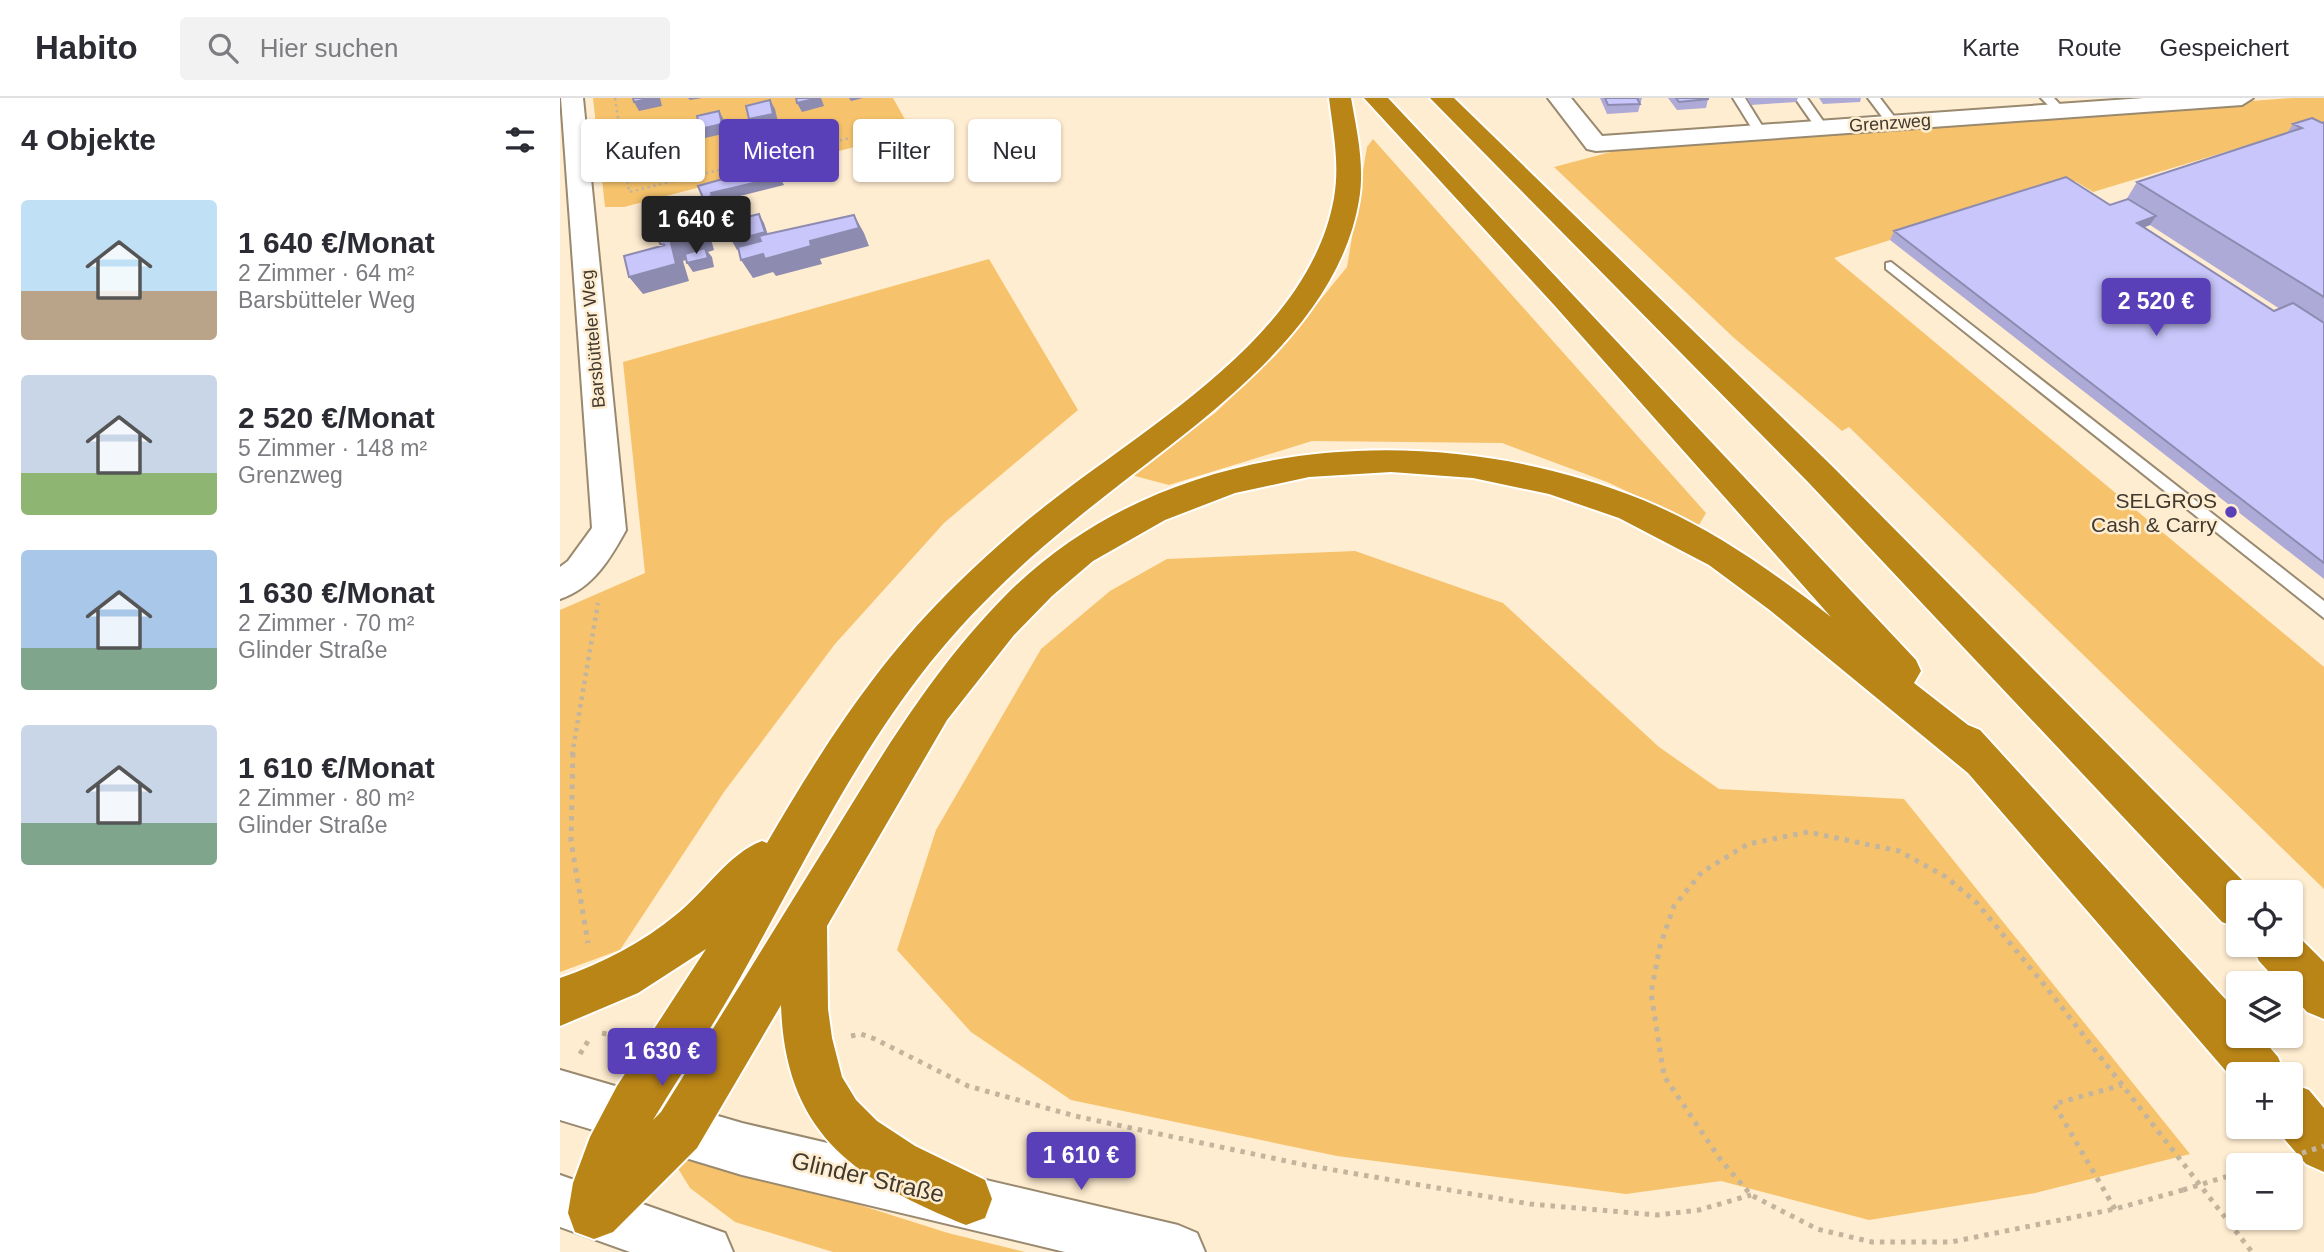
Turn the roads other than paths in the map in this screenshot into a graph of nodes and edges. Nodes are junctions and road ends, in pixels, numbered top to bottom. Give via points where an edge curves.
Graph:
1 (572, 98) edge
2 (1340, 98) edge
3 (1375, 98) edge
4 (1441, 98) edge
5 (1559, 98) edge
6 (1739, 98) edge
7 (1801, 98) edge
8 (1874, 98) edge
9 (2242, 98) edge
10 (2053, 104) edge
11 (1893, 123) junction
12 (1822, 128) junction
13 (1760, 132) junction
14 (1902, 262) dead end
15 (570, 578) edge
16 (2324, 611) edge
17 (1982, 760) junction
18 (805, 813) junction
19 (2226, 895) edge
20 (804, 921) junction
21 (2287, 957) edge
22 (2324, 995) edge
23 (560, 1002) edge
24 (2250, 1062) edge
25 (560, 1095) edge
26 (625, 1115) junction
27 (2303, 1122) edge
28 (679, 1130) junction
29 (2324, 1146) edge
30 (967, 1199) junction
31 (577, 1207) edge
32 (706, 1252) edge
33 (1178, 1252) edge

1 - 15 street, Barsbütteler Weg via 609,530
2 - 18 highway via 1351,158 1344,213 1334,243 1299,302 1254,355 1205,400 1065,509 971,593 893,683
3 - 17 highway via 1565,300
4 - 19 highway via 1811,465
5 - 13 street, Grenzweg via 1596,144
6 - 13 lane
7 - 12 lane
8 - 11 lane
9 - 10 street, Grenzweg
10 - 11 street, Grenzweg
11 - 12 street, Grenzweg
12 - 13 street, Grenzweg
14 - 16 lane via 1891,266
17 - 20 highway via 1741,568 1676,530 1608,501 1538,476 1471,464 1409,459 1297,468 1200,491 1158,507 1078,554 1027,596 933,708
17 - 24 highway
18 - 23 highway via 737,890 674,947 648,965
18 - 26 highway via 697,1006
20 - 28 highway
20 - 30 highway via 810,1057 839,1115 857,1138 883,1156
21 - 22 highway
25 - 26 street, Glinder Straße
26 - 28 street, Glinder Straße
26 - 31 highway via 597,1181
27 - 29 highway
28 - 30 street, Glinder Straße via 742,1149
28 - 31 highway
30 - 33 street, Glinder Straße
31 - 32 street

